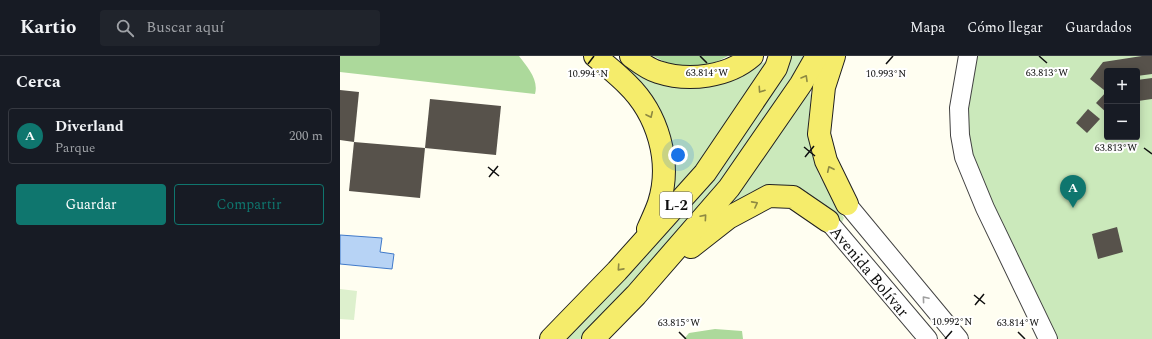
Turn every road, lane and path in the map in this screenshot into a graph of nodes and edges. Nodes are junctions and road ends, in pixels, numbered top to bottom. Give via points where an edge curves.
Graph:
1 (595, 56) edge
2 (752, 56) edge
3 (780, 56) edge
4 (817, 56) edge
5 (834, 56) edge
6 (968, 56) edge
7 (636, 60) edge
8 (847, 204) joint
9 (828, 221) joint
10 (640, 246) junction
11 (636, 296) junction
12 (551, 339) edge
13 (593, 339) edge
14 (928, 339) edge
15 (959, 339) edge
16 (1048, 339) edge

1 -> 10 main road, L-2 via 627,84 647,108 661,143 664,162 663,184 659,202
2 - 7 main road via 730,71 694,77 657,72
3 -> 10 main road, L-2 via 776,68 705,173
11 -> 4 main road, L-2 via 729,188 801,84
8 -> 5 main road via 826,161 819,134 824,87
6 - 16 street via 958,108 964,157 985,208
15 -> 8 street, Avenida Bolívar
11 -> 9 main road, L-2 via 728,218 769,196 793,197
9 - 14 street, Avenida Bolívar / L-2
10 -> 12 main road, L-2
11 - 13 main road, L-2

